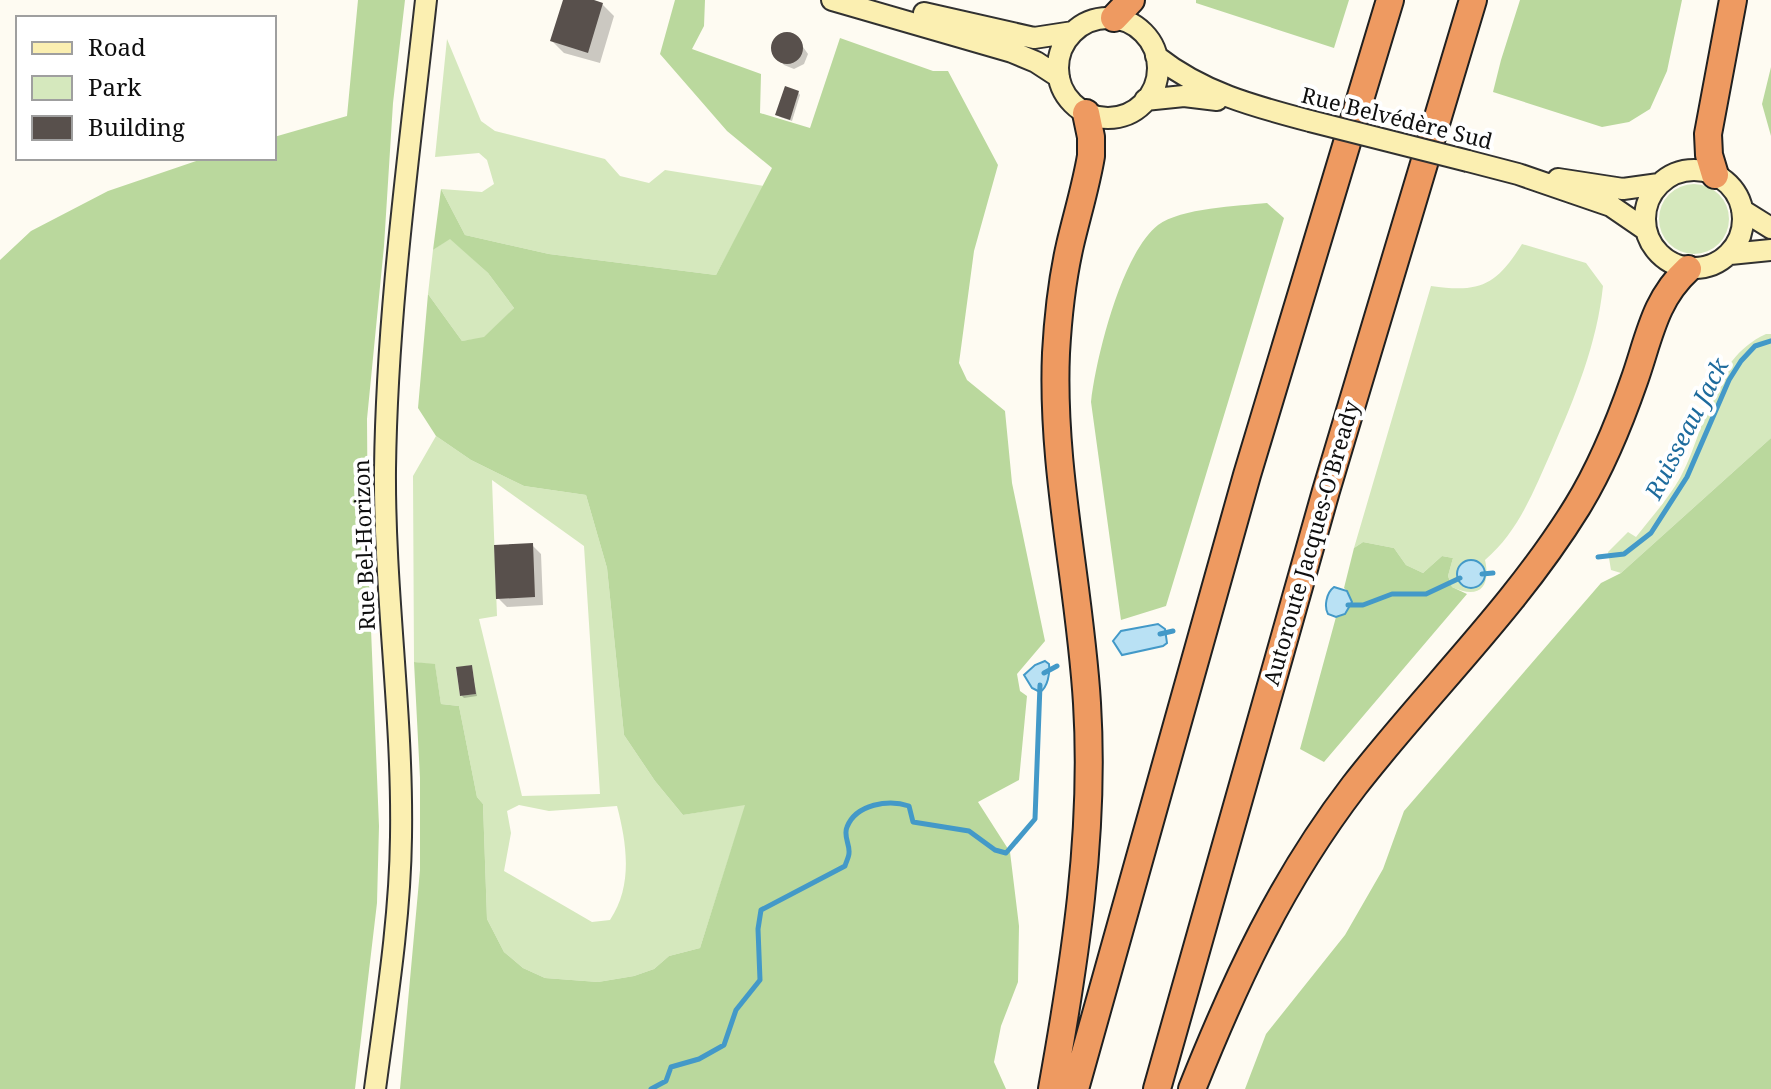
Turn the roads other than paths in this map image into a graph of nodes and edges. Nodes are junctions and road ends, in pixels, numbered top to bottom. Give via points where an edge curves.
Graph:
1 (426, 0) edge
2 (832, 0) edge
3 (862, 0) edge
4 (1390, 0) edge
5 (1473, 0) edge
6 (1733, 0) edge
7 (1122, 9) edge
8 (1073, 32) junction
9 (1156, 56) junction
10 (1059, 77) junction
11 (1145, 100) junction
12 (1264, 108) junction
13 (1086, 113) junction
14 (1518, 174) junction
15 (1715, 175) junction
16 (1659, 184) junction
17 (1742, 210) junction
18 (1771, 228) edge
19 (1646, 230) junction
20 (1771, 250) edge
21 (1730, 254) junction
22 (1688, 269) junction
23 (375, 1089) edge
24 (1052, 1089) edge
25 (1075, 1089) edge
26 (1157, 1089) edge
27 (1192, 1089) edge

1 - 23 street, Rue Bel-Horizon via 389,383 385,532 401,834
2 - 10 street via 1012,52
3 - 8 street via 1026,37
4 - 25 highway via 1237,511
5 - 26 highway, Autoroute Jacques-O'Bready via 1282,641
6 - 15 highway via 1708,134
7 - 8 street
7 - 9 street
8 - 10 street via 1061,53
9 - 11 street via 1156,79
9 - 12 street, Rue Belvédère Sud via 1192,82
10 - 13 street via 1068,98
11 - 12 street, Rue Belvédère Sud via 1191,96
11 - 13 street via 1132,112 1115,117
12 - 14 street, Rue Belvédère Sud, bridge
13 - 24 highway via 1091,150 1061,295 1056,387 1085,670 1088,804 1079,920
14 - 16 street, Rue Belvédère Sud via 1623,189
14 - 19 street, Rue Belvédère Sud via 1611,206
15 - 16 street via 1689,170
15 - 17 street via 1735,191
16 - 19 street via 1647,203
17 - 18 street
17 - 21 street via 1742,231
19 - 22 street via 1663,258
20 - 21 street
21 - 22 street via 1712,265
22 - 27 highway via 1662,300 1626,405 1578,505 1514,596 1365,773 1307,852 1244,965

